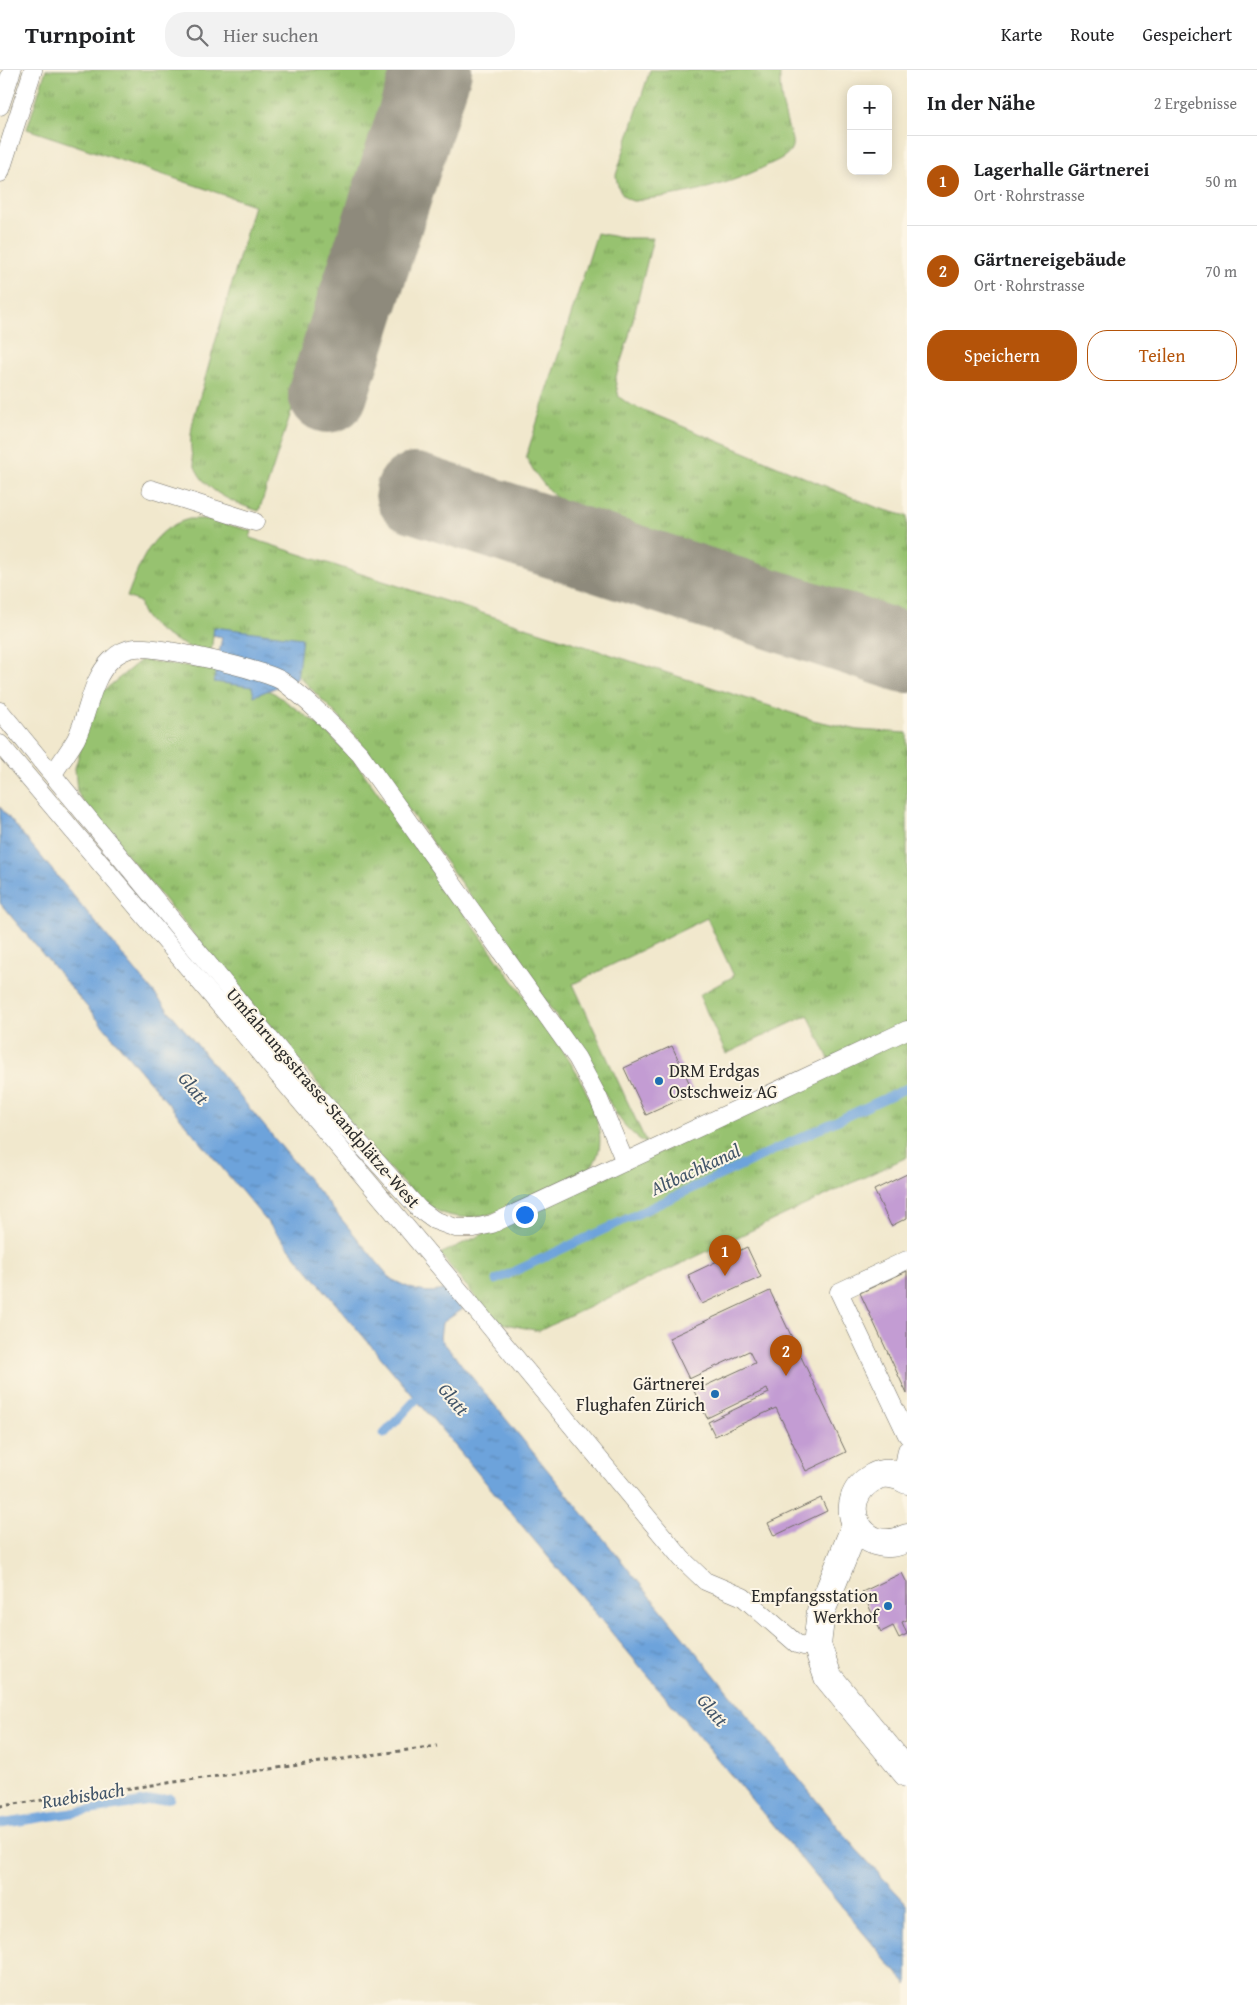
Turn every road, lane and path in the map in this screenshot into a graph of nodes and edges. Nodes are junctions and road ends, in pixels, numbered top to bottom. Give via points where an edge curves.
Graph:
1 (12, 70) edge
2 (33, 70) edge
3 (0, 106) edge
4 (0, 173) edge
5 (150, 490) dead end
6 (255, 522) dead end
7 (0, 711) edge
8 (0, 744) edge
9 (53, 774) junction
10 (907, 1030) edge
11 (625, 1162) junction
12 (907, 1260) edge
13 (907, 1435) edge
14 (907, 1450) edge
15 (904, 1478) edge
16 (856, 1525) junction
17 (907, 1538) edge
18 (817, 1646) junction
19 (437, 1746) dead end
20 (907, 1773) edge
21 (0, 1806) edge

1 - 3 lane
2 - 4 lane
5 - 6 lane
7 - 9 lane, Umfahrungsstrasse-Standplätze-West
8 - 18 lane via 682,1560 705,1581 743,1597 797,1644
9 - 11 lane, Umfahrungsstrasse-Standplätze-West via 313,1091 426,1215 451,1227 483,1227
9 - 11 lane via 76,739 100,676 123,652 136,648 168,651 253,670 281,680 326,718 360,754 572,1050 598,1097
10 - 11 lane, Umfahrungsstrasse-Standplätze-West
12 - 13 lane via 840,1292
14 - 15 lane
15 - 16 street via 890,1473 866,1481 858,1490 852,1507
16 - 17 street via 874,1542 898,1543
16 - 18 street via 821,1611
18 - 20 street via 828,1677
19 - 21 path

